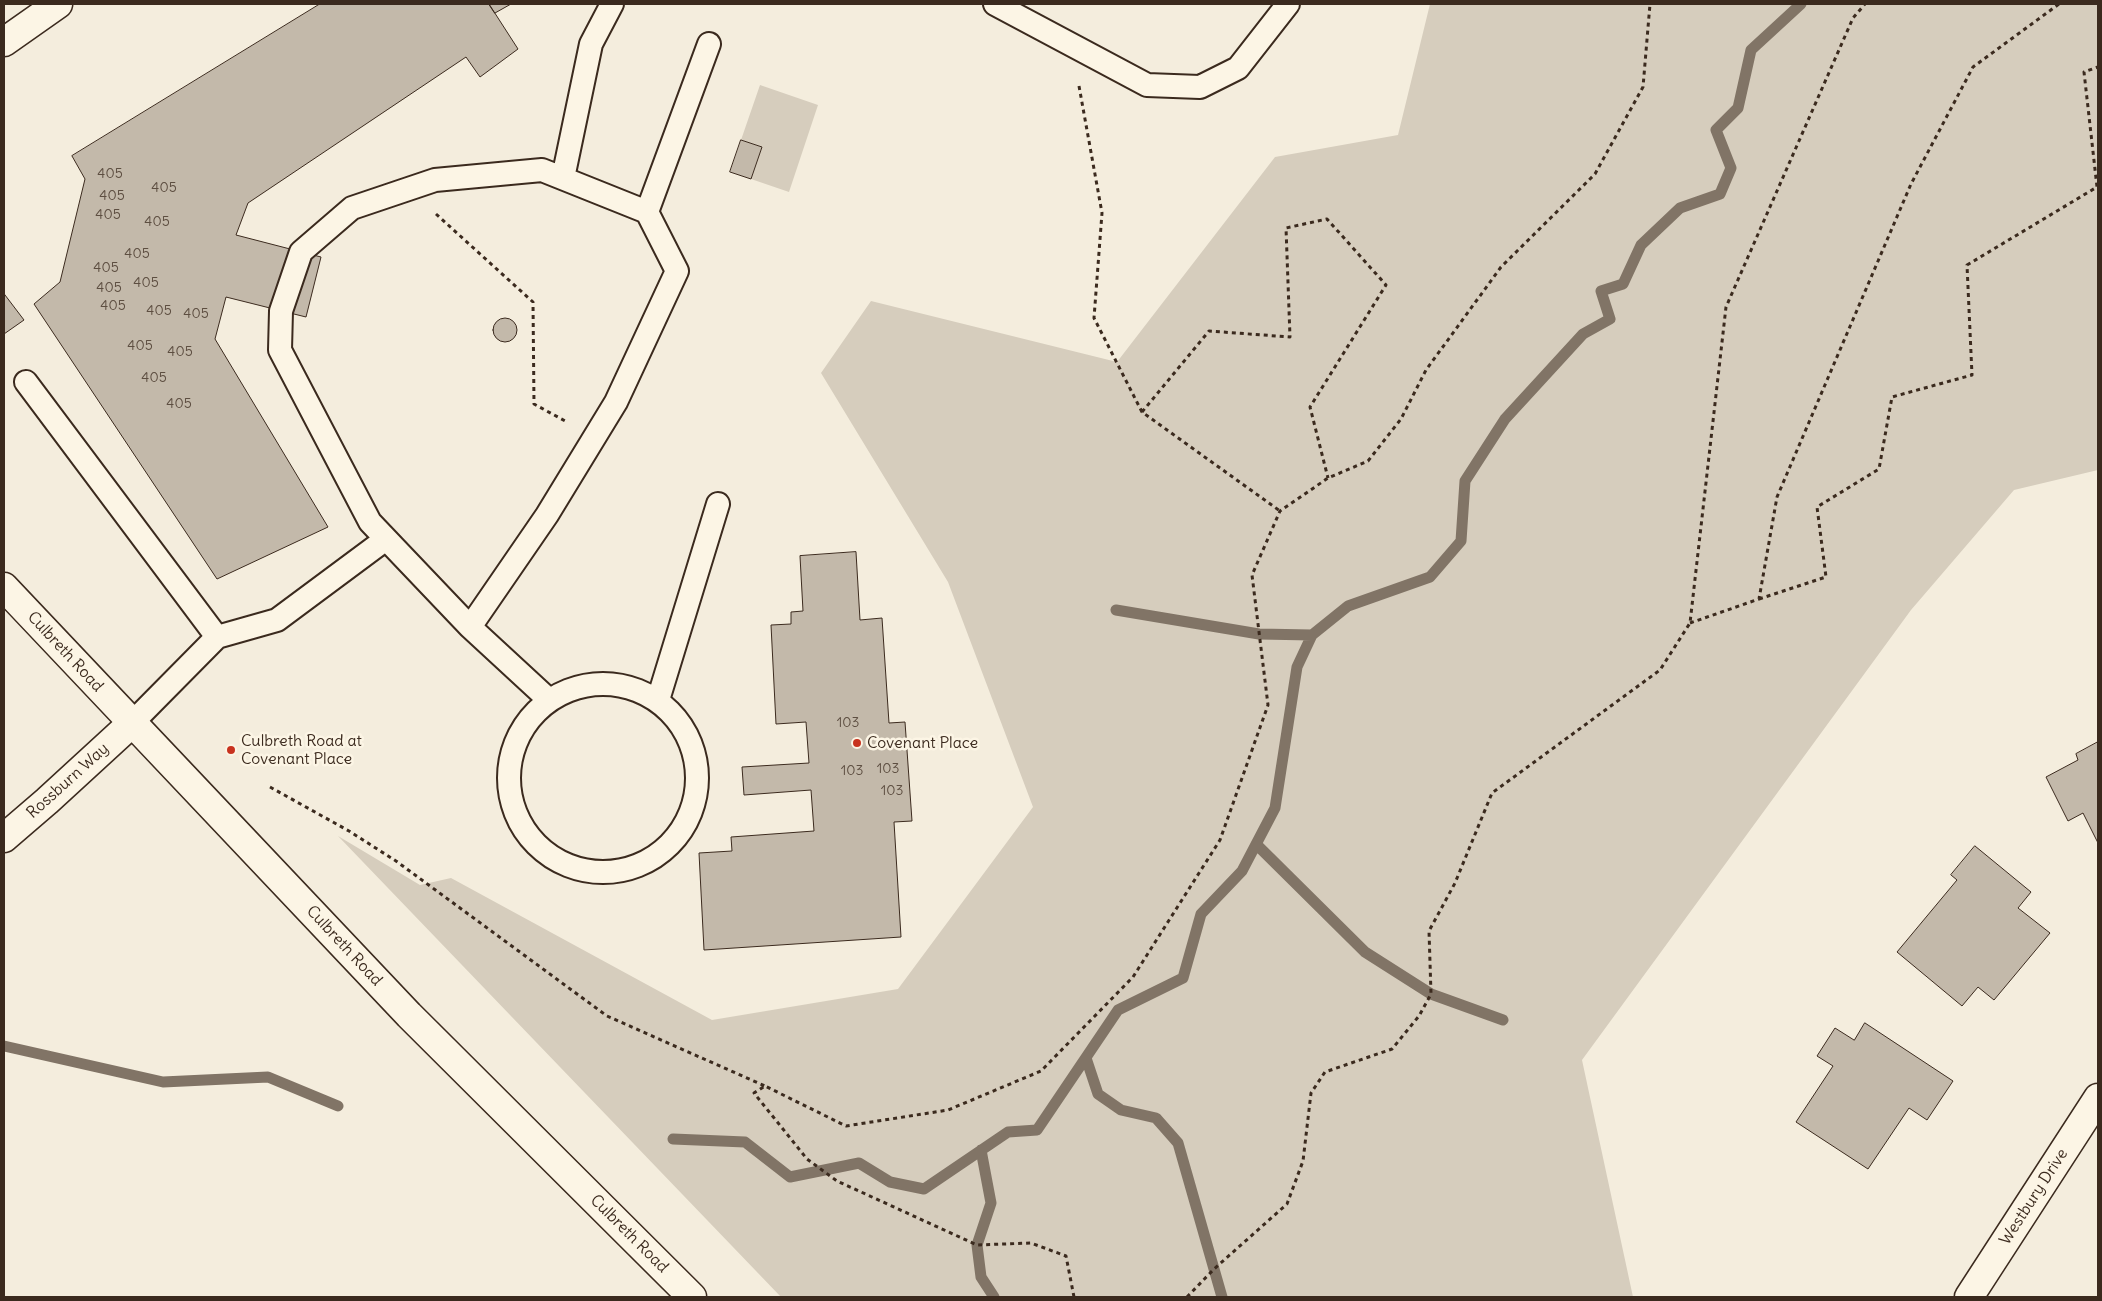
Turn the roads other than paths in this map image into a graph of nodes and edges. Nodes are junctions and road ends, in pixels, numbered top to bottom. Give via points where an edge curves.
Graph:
1 (58, 4) edge
2 (612, 4) edge
3 (994, 4) edge
4 (1288, 4) edge
5 (4, 42) edge
6 (709, 44) dead end
7 (563, 178) junction
8 (647, 212) junction
9 (26, 382) dead end
10 (718, 504) dead end
11 (386, 539) junction
12 (4, 587) edge
13 (470, 627) junction
14 (217, 637) junction
15 (548, 699) junction
16 (658, 700) junction
17 (132, 723) junction
18 (4, 838) edge
19 (2098, 1098) edge
20 (692, 1297) edge
21 (1969, 1297) edge

1 - 5 street
2 - 7 lane via 591,44
3 - 4 lane via 1147,85 1200,87 1238,68
6 - 8 lane
7 - 8 lane
7 - 11 lane via 542,170 435,180 352,208 301,252 281,311 280,350 370,522
8 - 13 lane via 677,271 616,402 547,515
9 - 14 lane
10 - 16 lane
11 - 13 lane
11 - 14 lane via 277,620
12 - 17 street, Culbreth Road
13 - 15 lane
14 - 17 lane
15 - 16 lane via 584,684 623,684
15 - 16 lane via 518,734 509,759 508,786 514,812 527,836 547,854 571,867 598,872 625,870 650,861 671,844 687,822 696,797 698,769 691,743 678,720
17 - 18 street, Rossburn Way
17 - 20 street, Culbreth Road via 409,1016
19 - 21 street, Westbury Drive

